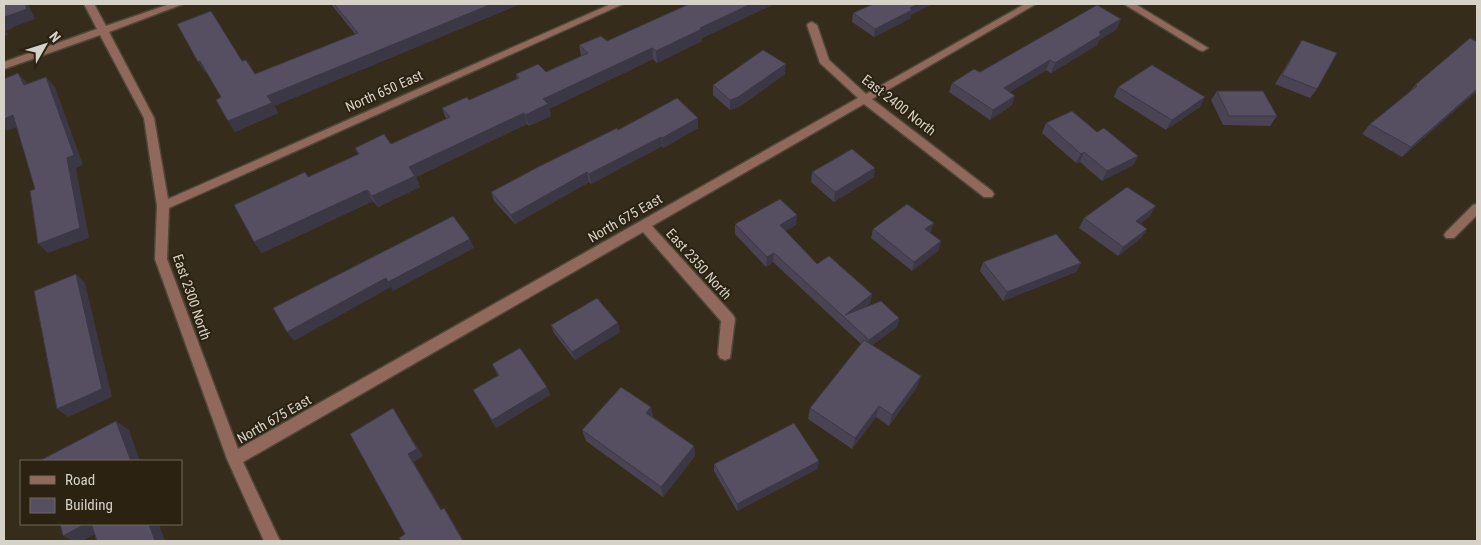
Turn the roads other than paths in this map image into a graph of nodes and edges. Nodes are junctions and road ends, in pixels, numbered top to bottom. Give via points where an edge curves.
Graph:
1 (90, 4) edge
2 (178, 4) edge
3 (618, 4) edge
4 (1031, 4) edge
5 (1129, 4) edge
6 (812, 25) dead end
7 (103, 30) junction
8 (1203, 48) dead end
9 (4, 66) edge
10 (865, 99) junction
11 (988, 194) dead end
12 (163, 206) junction
13 (1477, 208) edge
14 (644, 225) junction
15 (1450, 235) dead end
16 (725, 354) dead end
17 (234, 459) junction
18 (272, 541) edge

1 - 7 street, East 2300 North
2 - 7 street
3 - 12 street, North 650 East
4 - 10 street, North 675 East
5 - 8 street
6 - 10 street, East 2400 North via 824,61
7 - 9 street
7 - 12 street, East 2300 North via 149,118
10 - 11 street, East 2400 North
10 - 14 street, North 675 East
12 - 17 street, East 2300 North via 161,259
13 - 15 street
14 - 16 street, East 2350 North via 728,319
14 - 17 street, North 675 East
17 - 18 street, East 2300 North

